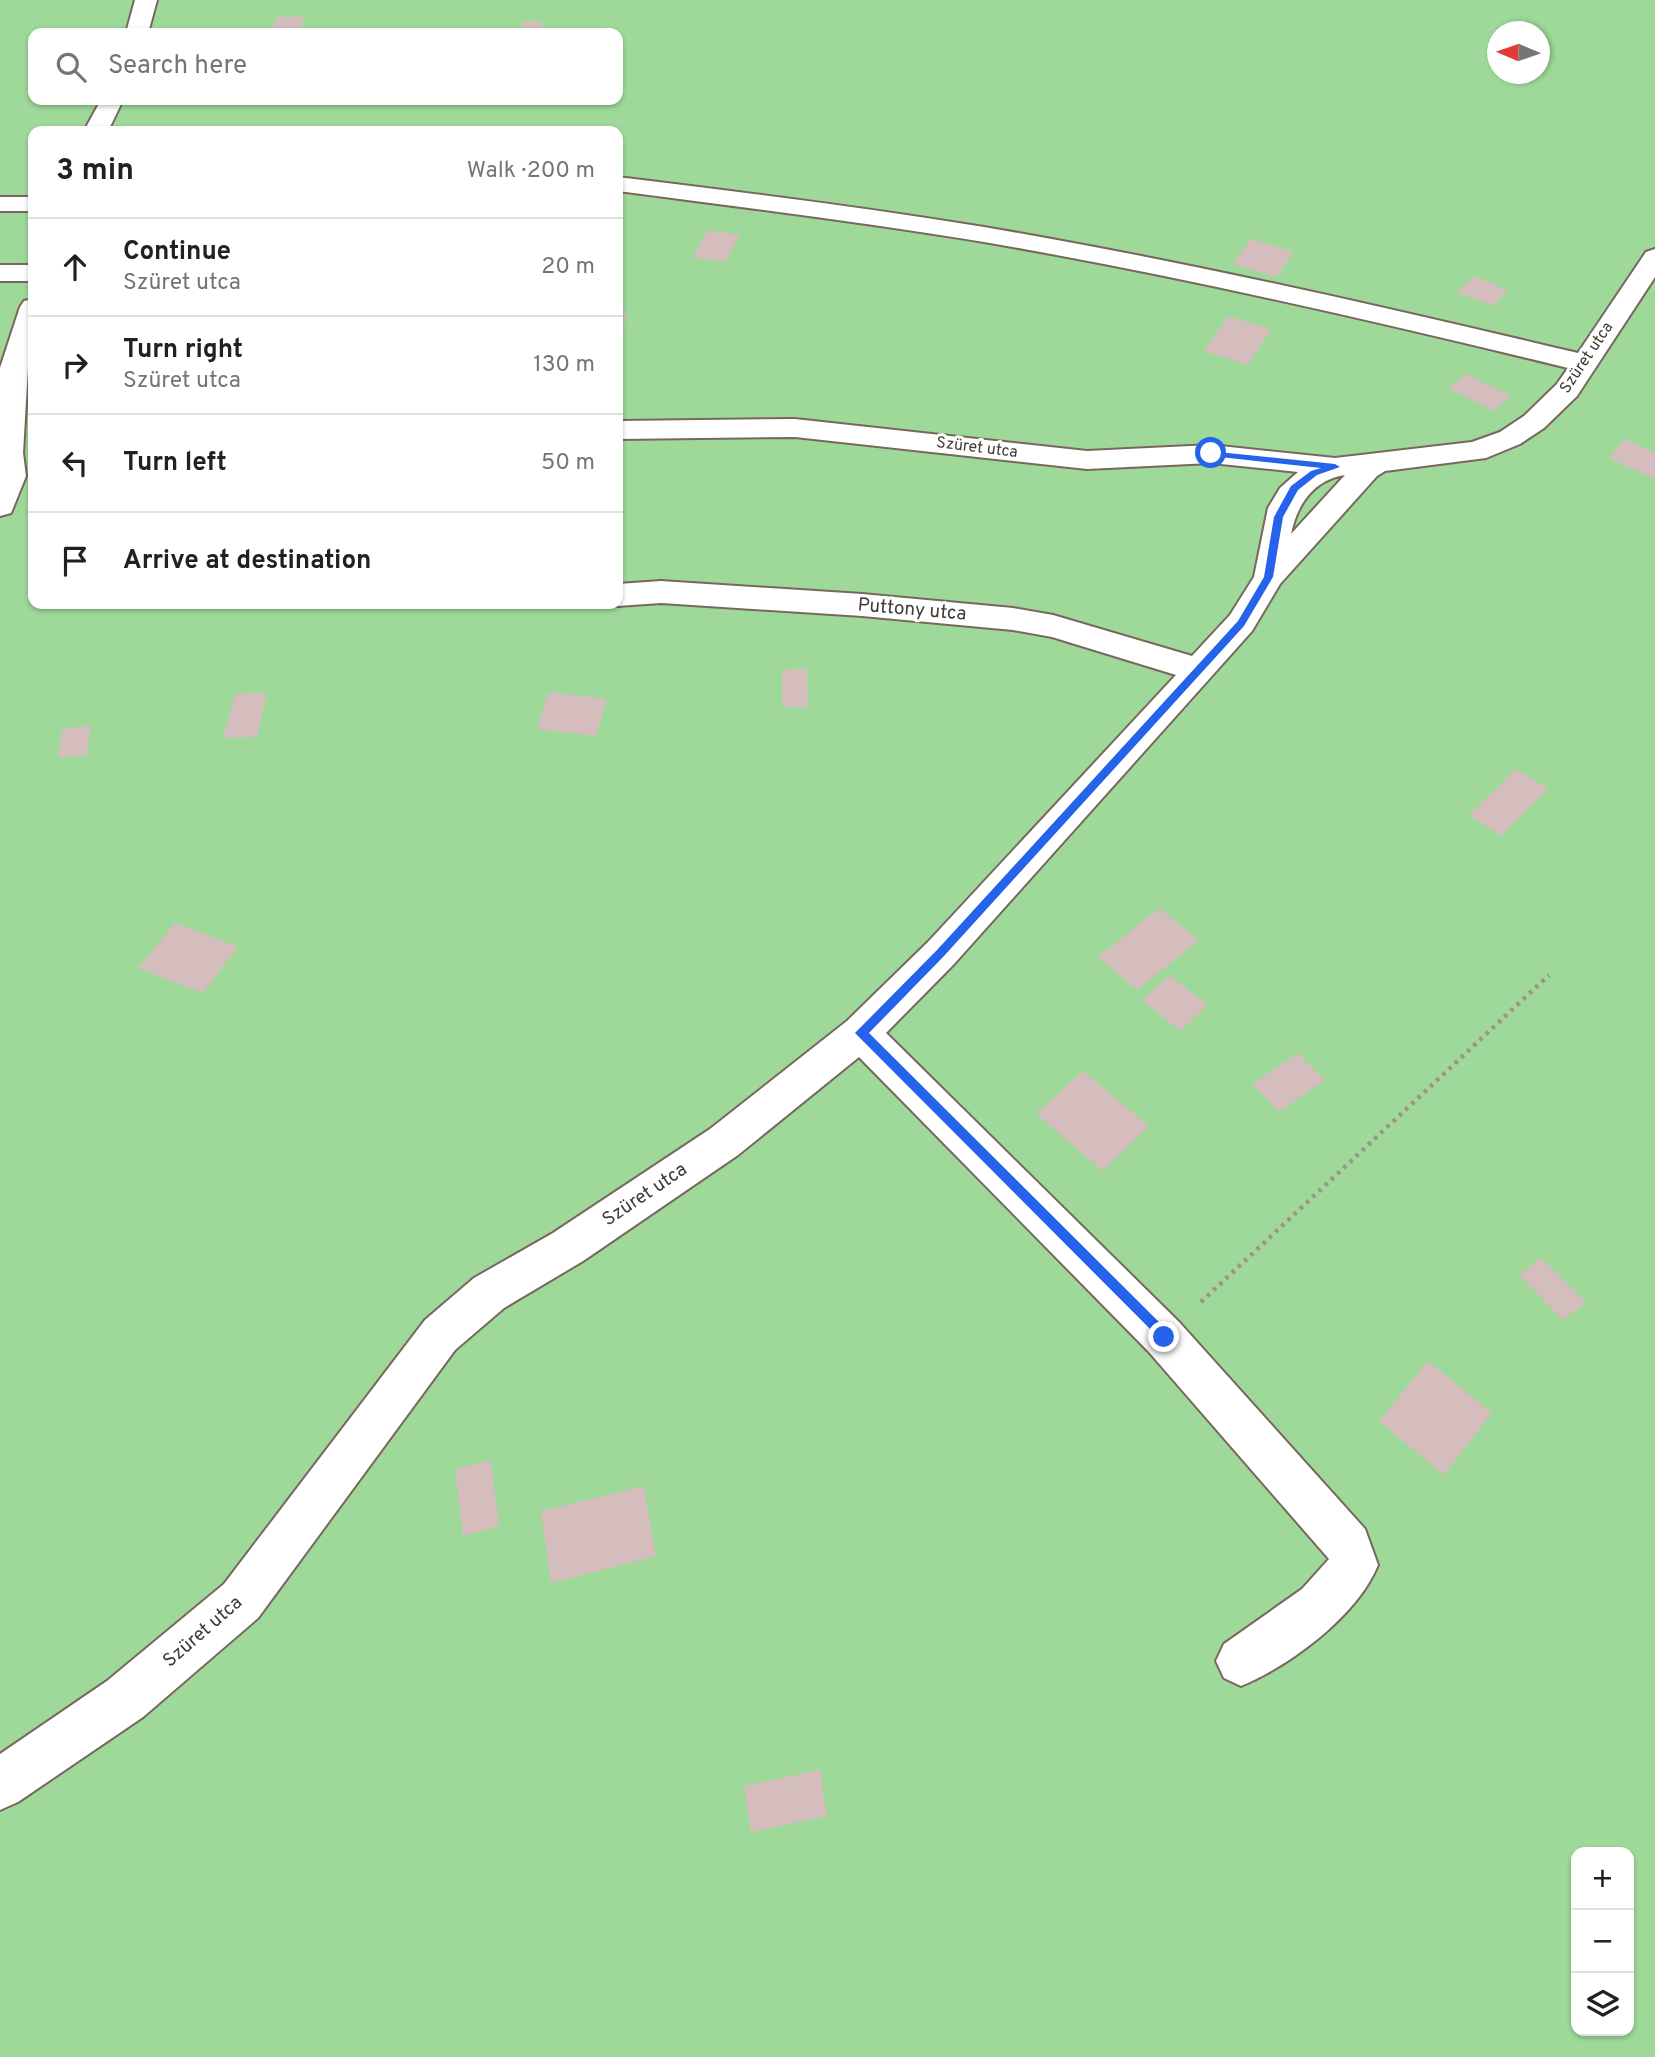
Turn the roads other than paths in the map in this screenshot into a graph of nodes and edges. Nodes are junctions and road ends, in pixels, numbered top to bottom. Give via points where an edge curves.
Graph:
1 (146, 0) edge
2 (138, 28) edge
3 (109, 105) edge
4 (99, 126) edge
5 (623, 185) edge
6 (0, 204) edge
7 (28, 204) edge
8 (1655, 257) edge
9 (0, 272) edge
10 (28, 273) edge
11 (28, 323) edge
12 (1583, 363) junction
13 (623, 430) edge
14 (14, 453) edge
15 (1378, 462) junction
16 (1335, 467) junction
17 (0, 506) edge
18 (1269, 577) junction
19 (623, 595) edge
20 (1199, 670) junction
21 (861, 1033) junction
22 (1241, 1661) dead end
23 (0, 1784) edge

1 - 2 street
3 - 4 street
5 - 12 street via 901,221 1146,265
6 - 7 street
8 - 12 street, Szüret utca
9 - 10 street
11 - 14 street via 14,368
12 - 15 street, Szüret utca via 1554,404 1510,438 1476,451
13 - 16 street, Szüret utca via 795,428 1087,460 1211,453
14 - 17 street
15 - 16 street, Szüret utca
15 - 18 street, Szüret utca via 1367,468
16 - 18 street, Szüret utca via 1314,473 1294,488 1279,517
18 - 20 street, Szüret utca via 1241,623
19 - 20 street, Puttony utca via 661,592 1013,619 1054,626
20 - 21 street, Szüret utca
21 - 22 street via 1164,1337 1348,1546 1354,1565 1345,1582
21 - 23 street, Szüret utca via 724,1142 568,1247 489,1293 440,1335 241,1601 125,1699

